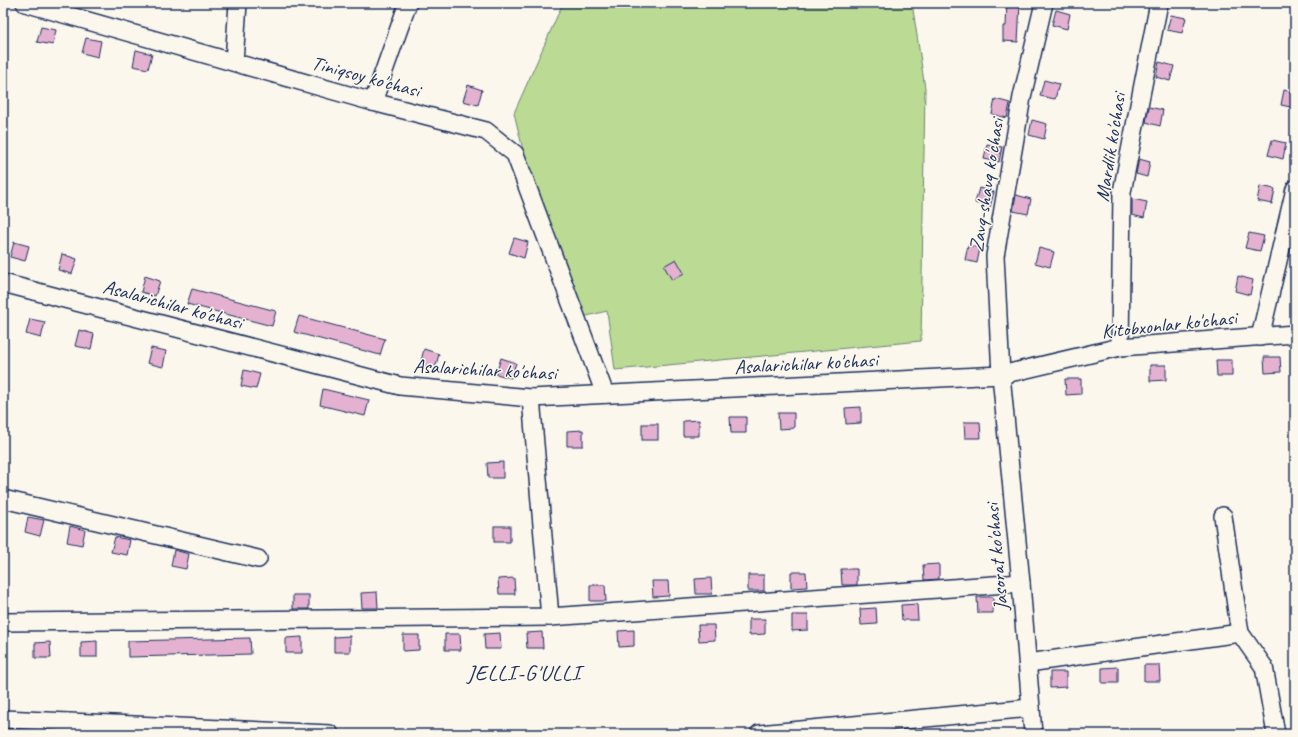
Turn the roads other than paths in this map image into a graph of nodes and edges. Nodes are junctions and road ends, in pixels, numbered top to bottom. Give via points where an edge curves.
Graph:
1 (25, 3) edge
2 (238, 3) edge
3 (408, 3) edge
4 (1044, 3) edge
5 (1159, 3) edge
6 (234, 62) junction
7 (373, 102) junction
8 (1295, 189) edge
9 (3, 283) edge
10 (1295, 334) edge
11 (1260, 337) junction
12 (1120, 347) junction
13 (1001, 375) junction
14 (605, 394) junction
15 (531, 398) junction
16 (3, 499) edge
17 (1224, 516) dead end
18 (258, 559) dead end
19 (1021, 583) junction
20 (550, 618) junction
21 (3, 622) edge
22 (1240, 633) junction
23 (1028, 663) junction
24 (1031, 708) junction
25 (3, 719) edge
26 (330, 734) edge
27 (759, 734) edge
28 (1033, 734) edge
29 (1276, 734) edge

1 - 6 street, Tiniqsoy ko'chasi
2 - 6 street
3 - 7 street
4 - 13 street, Zavq-shavq ko'chasi via 1022,97 995,256
5 - 12 street, Mardlik ko'chasi via 1122,192
6 - 7 street, Tiniqsoy ko'chasi
7 - 14 street, Tiniqsoy ko'chasi via 486,131 515,154
8 - 11 street
9 - 15 street, Asalarichilar ko'chasi via 400,386
10 - 11 street, Kitobxonlar ko'chasi
11 - 12 street, Kitobxonlar ko'chasi
12 - 13 street, Kitobxonlar ko'chasi
13 - 14 street, Asalarichilar ko'chasi
13 - 19 street, Jasorat ko'chasi
14 - 15 street, Asalarichilar ko'chasi
15 - 20 street
16 - 18 street
17 - 22 street
19 - 20 street
19 - 23 street, Jasorat ko'chasi
20 - 21 street
22 - 23 street
22 - 29 street via 1264,667
23 - 24 street, Jasorat ko'chasi
24 - 27 street
24 - 28 street, Jasorat ko'chasi
25 - 26 street

